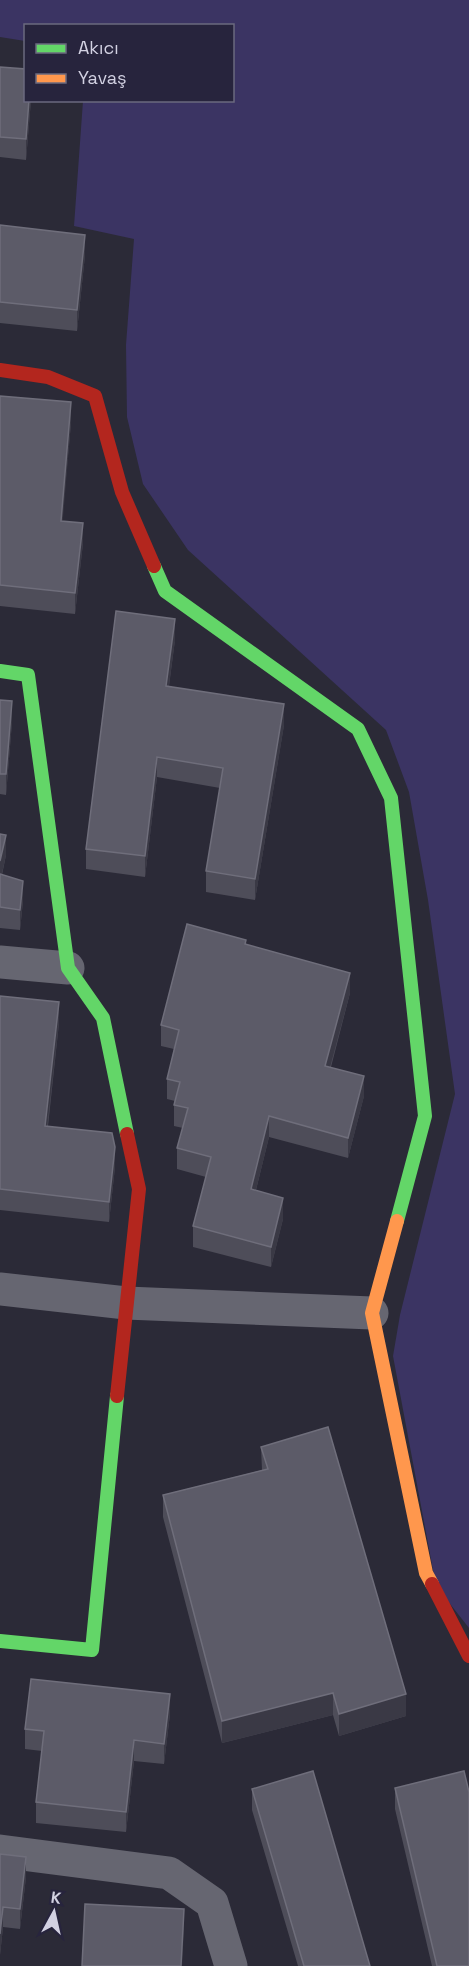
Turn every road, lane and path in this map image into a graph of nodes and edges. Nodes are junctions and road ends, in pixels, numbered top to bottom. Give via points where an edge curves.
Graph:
1 (0, 370) edge
2 (0, 671) edge
3 (0, 962) edge
4 (68, 968) junction
5 (0, 1289) edge
6 (126, 1303) junction
7 (372, 1312) junction
8 (0, 1641) edge
9 (469, 1656) edge
10 (0, 1851) edge
11 (231, 1966) edge

1 - 7 street via 48,377 95,396 122,492 165,591 358,729 391,798 425,1116
2 - 4 street via 28,675
3 - 4 street
4 - 6 street via 103,1018 139,1189
5 - 6 street
6 - 7 street
6 - 8 street via 92,1650
7 - 9 street via 426,1573
10 - 11 street via 169,1873 212,1903

